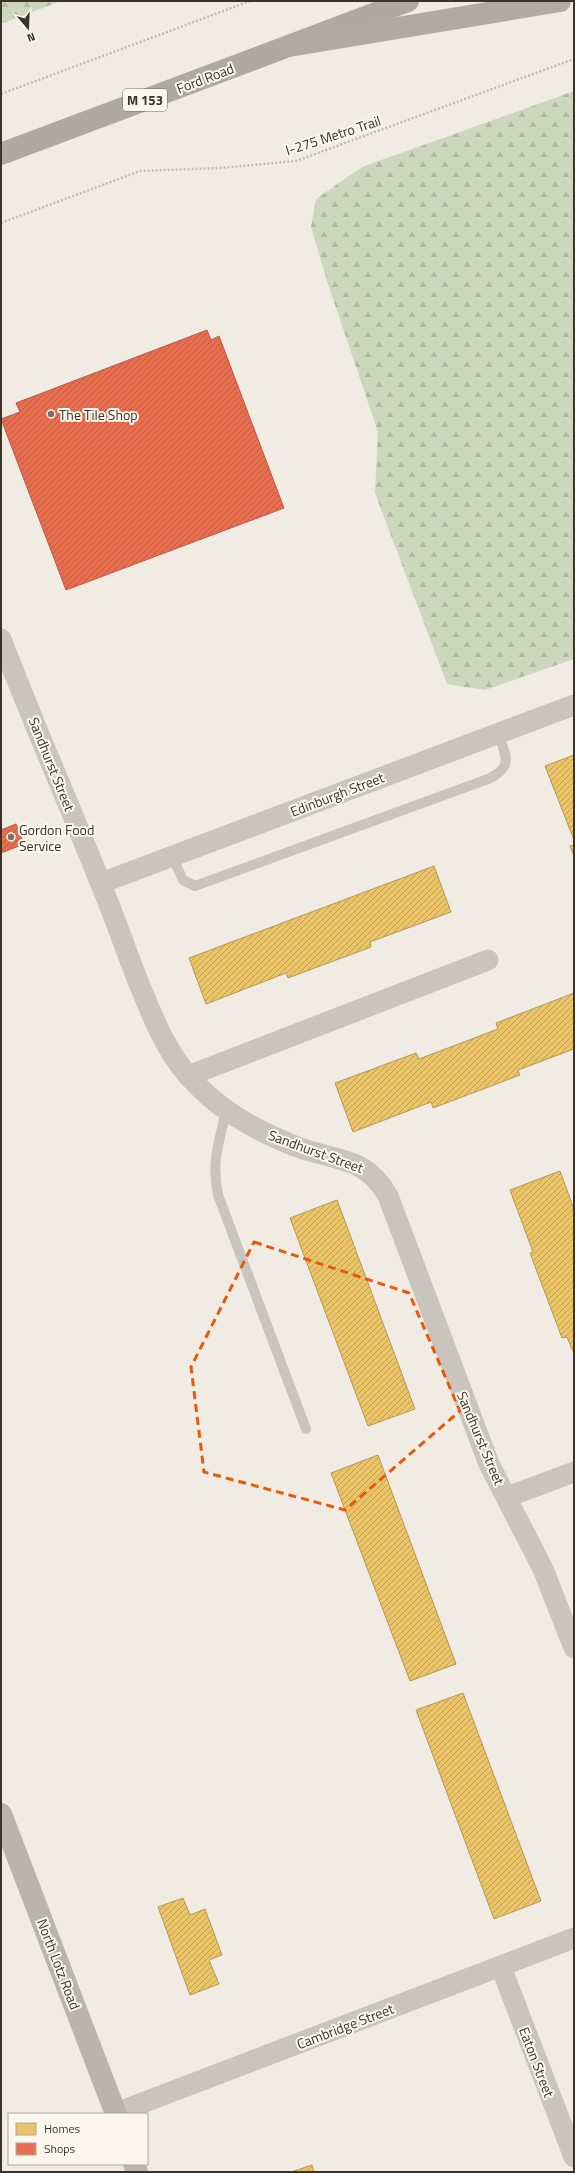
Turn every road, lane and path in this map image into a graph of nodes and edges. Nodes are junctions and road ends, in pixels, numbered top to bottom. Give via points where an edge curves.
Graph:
1 (250, 1) edge
2 (408, 1) edge
3 (560, 1) edge
4 (289, 46) junction
5 (574, 59) edge
6 (1, 94) edge
7 (1, 154) edge
8 (1, 224) edge
9 (1, 639) edge
10 (574, 705) edge
11 (498, 733) junction
12 (172, 856) junction
13 (101, 883) junction
14 (488, 960) dead end
15 (188, 1076) junction
16 (226, 1111) junction
17 (306, 1429) dead end
18 (574, 1472) edge
19 (507, 1497) junction
20 (574, 1648) edge
21 (1, 1814) edge
22 (574, 1938) edge
23 (501, 1967) junction
24 (116, 2113) edge
25 (119, 2113) edge
26 (574, 2157) edge

1 - 6 path
2 - 4 main road, Ford Road / M 153
3 - 4 highway
4 - 7 main road, Ford Road / M 153
5 - 8 path, I-275 Metro Trail via 296,161 220,168 140,171
9 - 13 street, Sandhurst Street
10 - 11 street, Edinburgh Street
11 - 12 street, Edinburgh Street
11 - 12 lane via 507,759 506,764 496,775 488,779 195,886 184,880
12 - 13 street, Edinburgh Street
13 - 15 street, Sandhurst Street via 156,1026 174,1058
14 - 15 street
15 - 16 street, Sandhurst Street
16 - 17 lane via 214,1162 218,1195
16 - 19 street, Sandhurst Street via 253,1127 298,1147 355,1163 370,1172 382,1185 489,1464
18 - 19 street
19 - 20 street, Sandhurst Street via 543,1569
21 - 24 street, North Lotz Road
22 - 23 street, Cambridge Street
23 - 25 street, Cambridge Street
23 - 26 street, Eaton Street

